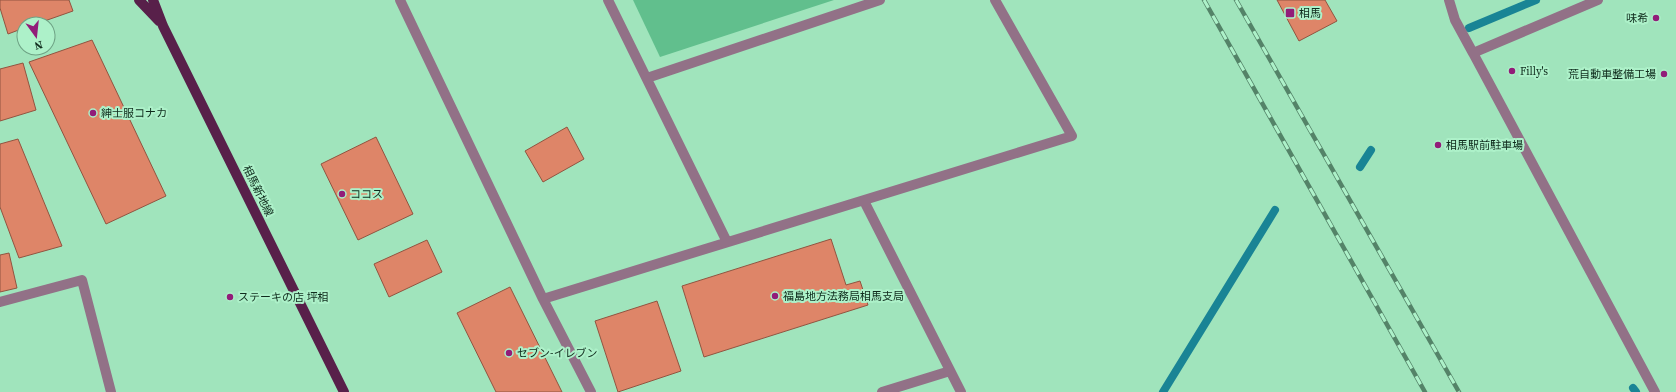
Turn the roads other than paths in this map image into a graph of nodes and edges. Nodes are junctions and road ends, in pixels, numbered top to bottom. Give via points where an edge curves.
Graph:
1 (139, 0) edge
2 (153, 0) edge
3 (400, 0) edge
4 (608, 0) edge
5 (880, 0) edge
6 (995, 0) edge
7 (1449, 0) edge
8 (1598, 0) edge
9 (163, 26) junction
10 (1473, 53) junction
11 (647, 78) junction
12 (864, 201) junction
13 (727, 242) junction
14 (543, 299) junction
15 (0, 302) edge
16 (950, 371) junction
17 (111, 392) edge
18 (344, 392) edge
19 (591, 392) edge
20 (882, 392) edge
21 (961, 392) edge
22 (1655, 392) edge

1 - 9 main road
2 - 9 main road, 相馬新地線
3 - 14 street
4 - 11 street
5 - 11 street
6 - 12 street via 1072,136
7 - 10 street via 1455,20
8 - 10 street
9 - 18 main road, 相馬新地線
10 - 22 street
11 - 13 street
12 - 13 street
12 - 16 street
13 - 14 street
14 - 19 street
15 - 17 street via 82,280
16 - 20 street
16 - 21 street

